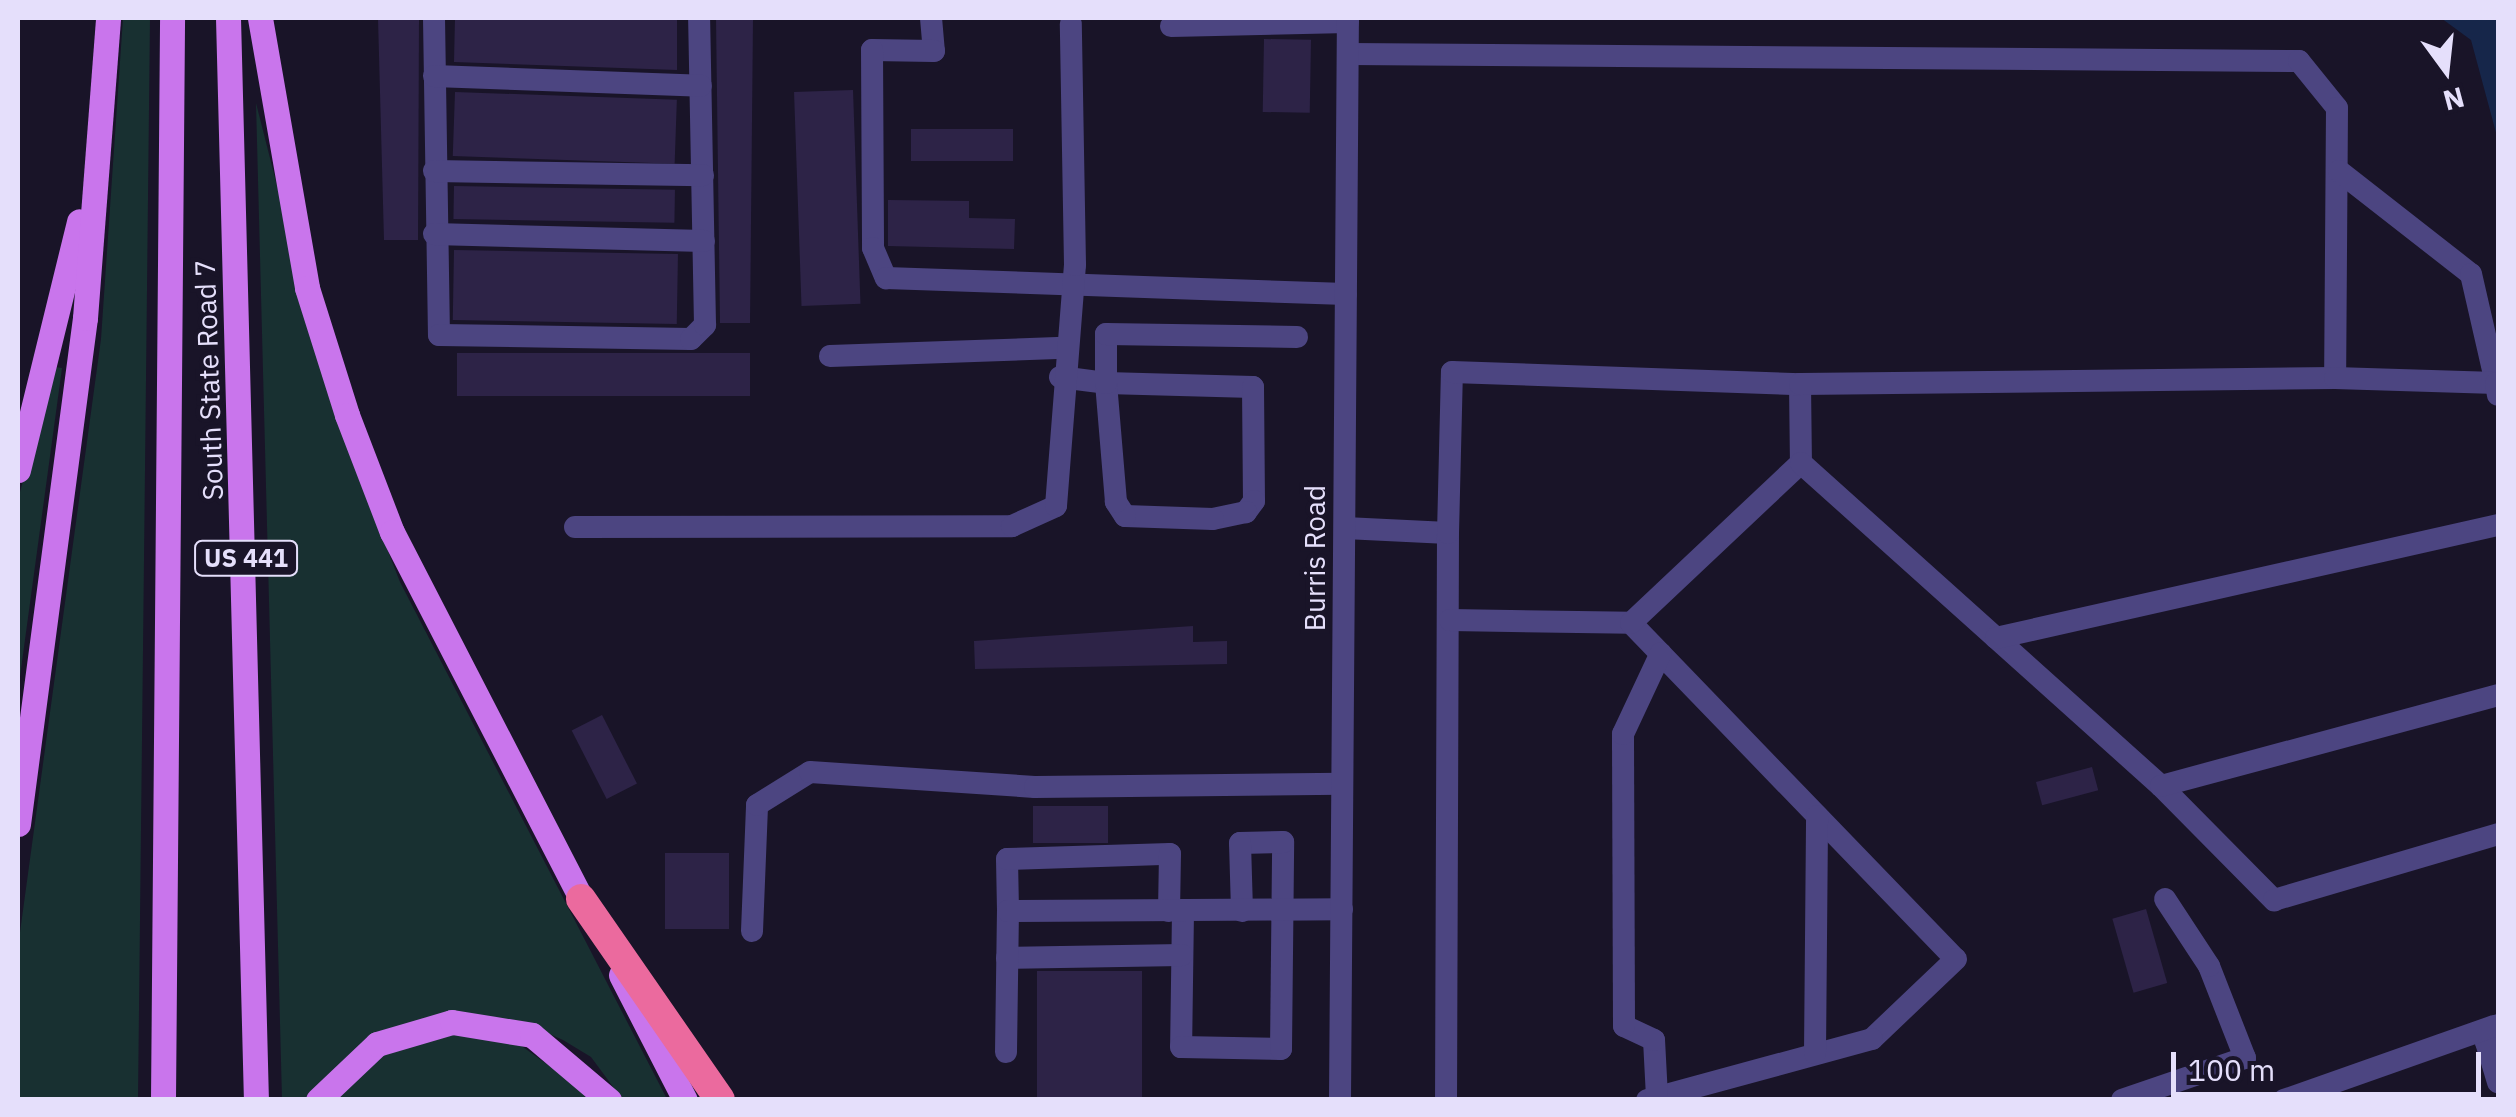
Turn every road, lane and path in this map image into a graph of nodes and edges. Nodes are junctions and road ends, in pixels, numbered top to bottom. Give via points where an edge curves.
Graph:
1 (108, 18) edge
2 (172, 18) edge
3 (228, 18) edge
4 (260, 18) edge
5 (434, 18) edge
6 (700, 18) edge
7 (931, 18) edge
8 (1348, 20) edge
9 (1071, 24) dead end
10 (1171, 26) dead end
11 (1348, 54) junction
12 (434, 76) junction
13 (701, 86) junction
14 (100, 128) junction
15 (2340, 170) junction
16 (434, 171) junction
17 (702, 175) junction
18 (434, 234) junction
19 (704, 242) junction
20 (1071, 282) junction
21 (1346, 294) junction
22 (1297, 337) dead end
23 (1064, 348) junction
24 (830, 356) dead end
25 (1060, 378) junction
26 (2336, 378) junction
27 (1106, 383) junction
28 (1800, 384) junction
29 (2498, 389) edge
30 (1801, 463) junction
31 (18, 470) edge
32 (2498, 526) edge
33 (575, 527) dead end
34 (1345, 528) junction
35 (1448, 533) junction
36 (1450, 620) junction
37 (1631, 622) junction
38 (1996, 638) junction
39 (1662, 652) junction
40 (2498, 694) edge
41 (1342, 784) junction
42 (2161, 786) junction
43 (1817, 816) junction
44 (18, 824) edge
45 (2498, 834) edge
46 (582, 899) junction
47 (2165, 899) dead end
48 (1282, 910) junction
49 (1342, 910) junction
50 (1008, 911) junction
51 (1176, 911) junction
52 (1242, 911) junction
53 (752, 931) dead end
54 (1182, 955) junction
55 (1007, 958) junction
56 (2496, 1026) edge
57 (1006, 1052) dead end
58 (1816, 1053) junction
59 (2498, 1082) edge
60 (1652, 1098) edge
61 (163, 1100) edge
62 (256, 1100) edge
63 (318, 1100) edge
64 (609, 1100) edge
65 (685, 1100) edge
66 (720, 1100) edge
67 (1340, 1100) edge
68 (1446, 1100) edge
69 (2122, 1100) edge
70 (2284, 1100) edge

1 - 14 main road
2 - 61 main road, South State Road 7 / US 441
3 - 62 main road, South State Road 7 / US 441
4 - 46 main road via 307,288 347,415 392,532
5 - 12 street
6 - 13 street
7 - 20 street via 934,51 872,50 873,248 886,278
8 - 10 street
8 - 11 street, Burris Road
9 - 20 street
11 - 15 street via 2299,61 2338,108
11 - 21 street, Burris Road
12 - 13 street
12 - 16 street
13 - 17 street
14 - 31 main road
14 - 44 main road
15 - 26 street
15 - 29 street via 2471,274
16 - 17 street
16 - 18 street
17 - 19 street
18 - 19 street
18 - 19 street via 434,327 448,337 691,339 705,325
20 - 21 street
20 - 23 street
21 - 34 street, Burris Road
22 - 27 street via 1106,334
23 - 24 street
23 - 25 street
25 - 27 street
25 - 33 street via 1056,506 1012,526
26 - 28 street
26 - 29 street
27 - 27 street via 1116,502 1125,516 1246,512 1254,500 1254,387
28 - 30 street
28 - 35 street via 1452,372
30 - 37 street
30 - 38 street
32 - 38 street
34 - 35 street
34 - 41 street, Burris Road
35 - 36 street
36 - 37 street
36 - 68 street
37 - 39 street
38 - 42 street
39 - 43 street
39 - 60 street via 1623,734 1624,1026 1654,1040
40 - 42 street
41 - 49 street, Burris Road
41 - 53 street via 1035,786 810,772 757,806
42 - 45 street via 2274,900
43 - 58 street
43 - 58 street via 1956,959 1872,1039
46 - 65 main road
46 - 66 highway
47 - 69 street via 2209,966 2246,1058 2239,1067
48 - 49 street
48 - 52 street
48 - 52 street via 1283,842 1240,843
48 - 54 street via 1280,1048 1181,1047
49 - 67 street, Burris Road
50 - 51 street
50 - 51 street via 1007,858 1170,854
50 - 55 street
51 - 52 street
51 - 54 street
54 - 55 street
55 - 57 street
56 - 59 street via 2486,1042
56 - 70 street
58 - 60 street
63 - 64 main road via 378,1044 452,1022 532,1034

